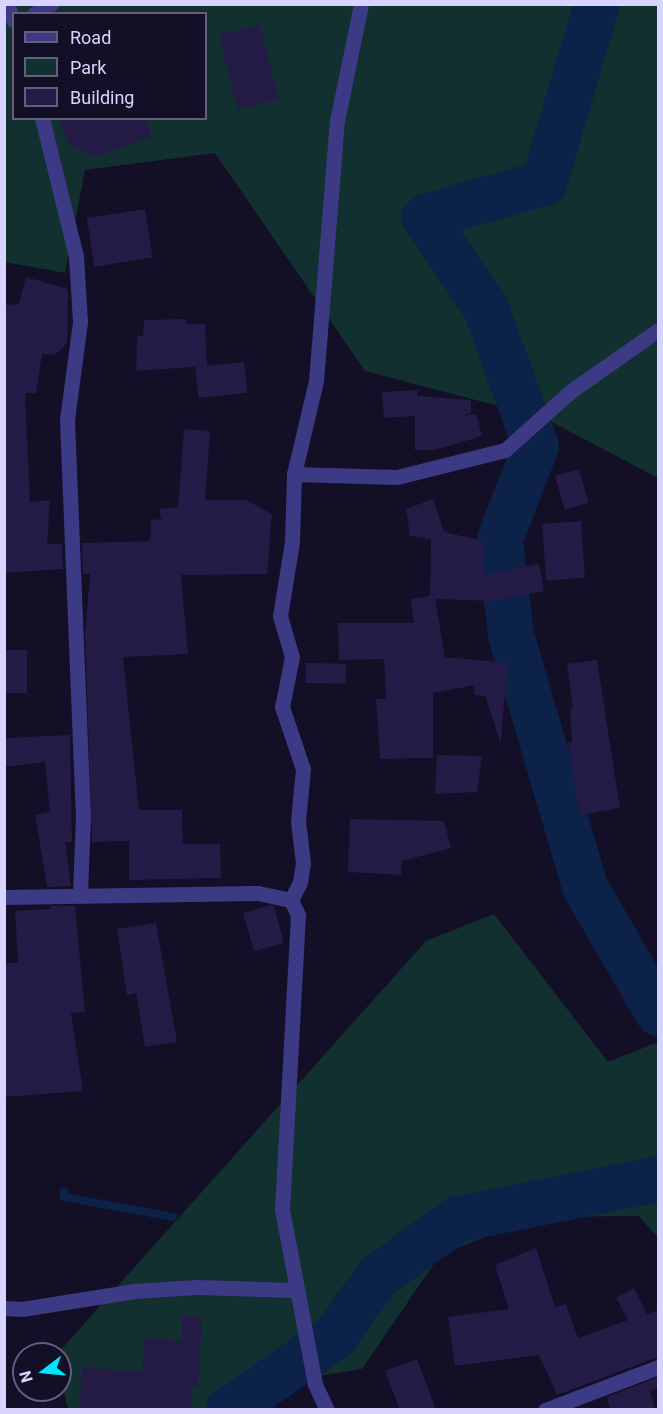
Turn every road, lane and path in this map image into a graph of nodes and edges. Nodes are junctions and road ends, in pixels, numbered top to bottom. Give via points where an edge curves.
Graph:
1 (51, 4) edge
2 (361, 4) edge
3 (37, 12) edge
4 (42, 120) edge
5 (658, 330) edge
6 (294, 474) junction
7 (80, 894) junction
8 (4, 897) edge
9 (291, 900) junction
10 (295, 1290) junction
11 (4, 1308) edge
12 (658, 1367) edge
13 (327, 1410) edge
14 (545, 1410) edge

1 - 3 street
2 - 6 street via 337,121 316,381
4 - 7 street via 76,256 80,322 67,420 83,815
5 - 6 street via 571,391 505,450 397,477
6 - 9 street via 292,542 280,616 292,657 282,707 303,769 298,821 303,863
7 - 8 street
7 - 9 street via 258,893
9 - 10 street via 298,915 282,1210
10 - 11 street via 196,1287
10 - 13 street via 315,1384
12 - 14 street

